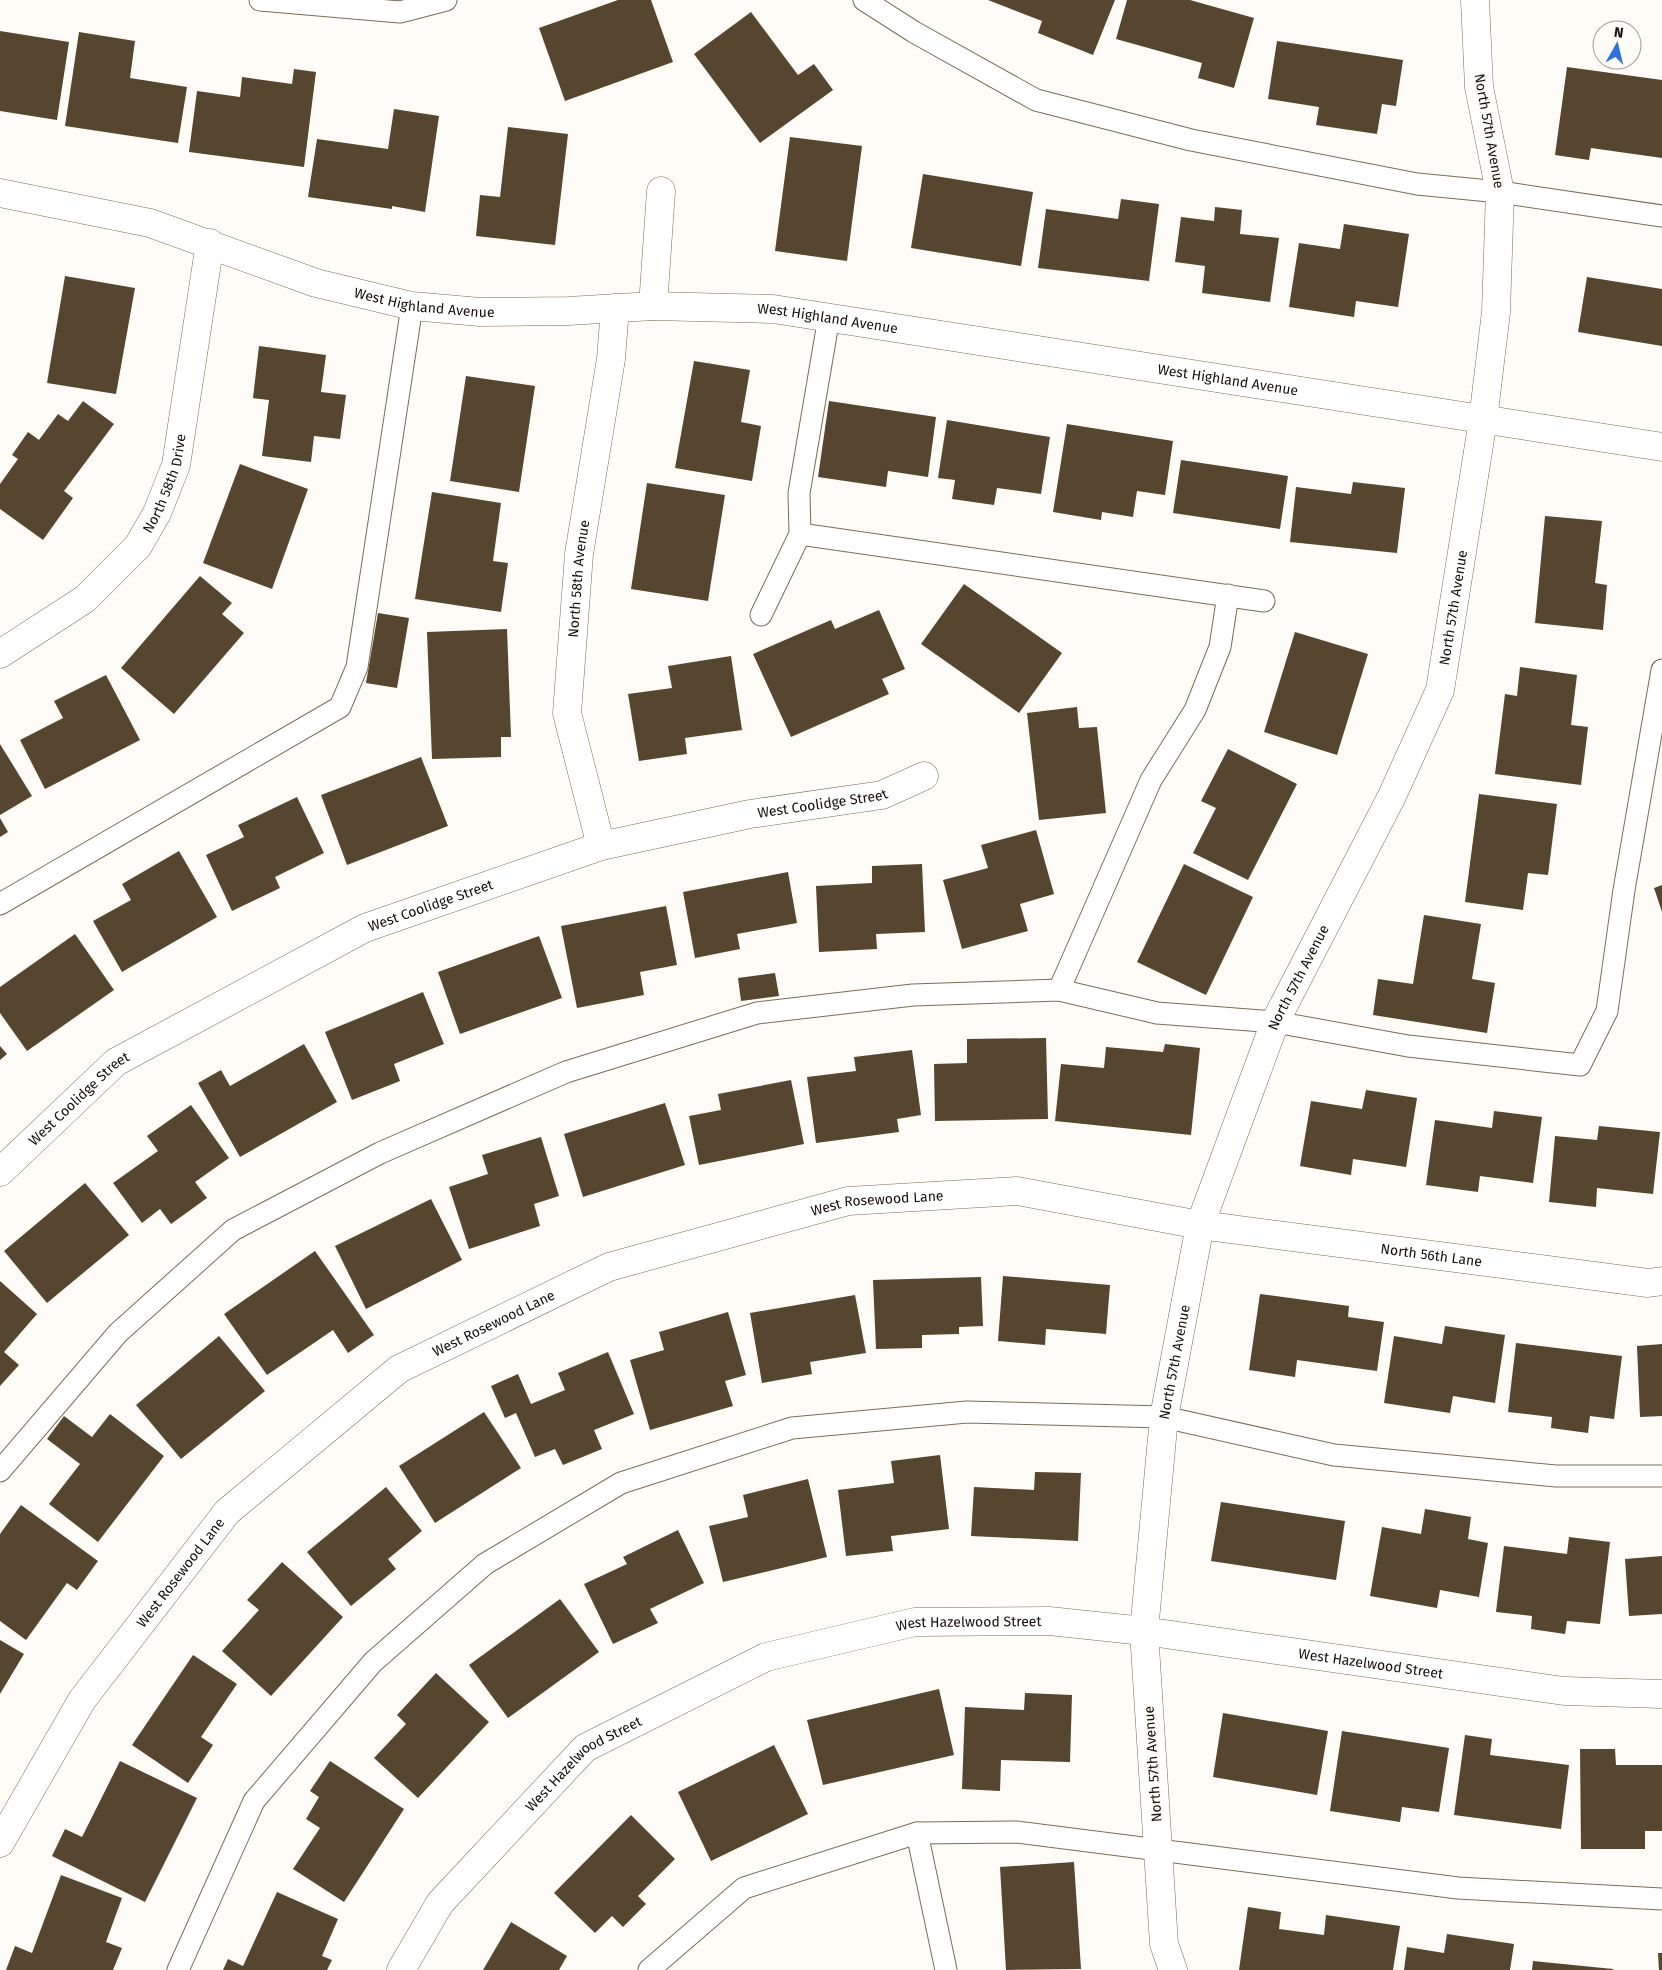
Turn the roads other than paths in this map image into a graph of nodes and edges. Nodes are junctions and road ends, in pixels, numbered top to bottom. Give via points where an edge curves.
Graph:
1 (260, 0) edge
2 (446, 0) edge
3 (864, 0) edge
4 (1475, 0) edge
5 (661, 191) dead end
6 (1500, 192) junction
7 (0, 193) edge
8 (1662, 216) edge
9 (210, 243) junction
10 (412, 306) junction
11 (653, 306) junction
12 (615, 308) junction
13 (828, 317) junction
14 (1483, 420) junction
15 (1662, 447) edge
16 (800, 534) junction
17 (1228, 595) junction
18 (1264, 600) dead end
19 (761, 615) dead end
20 (0, 654) edge
21 (1662, 670) edge
22 (924, 776) dead end
23 (601, 846) junction
24 (0, 904) edge
25 (1059, 990) junction
26 (1275, 1022) junction
27 (0, 1172) edge
28 (1200, 1225) junction
29 (1662, 1281) edge
30 (1164, 1417) junction
31 (0, 1471) edge
32 (1662, 1476) edge
33 (1144, 1631) junction
34 (1662, 1694) edge
35 (917, 1832) junction
36 (0, 1842) edge
37 (1159, 1852) junction
38 (1662, 1899) edge
39 (178, 1970) edge
40 (401, 1970) edge
41 (649, 1970) edge
42 (946, 1970) edge
43 (1173, 1970) edge

1 - 2 lane via 400,12
3 - 6 lane via 914,32 1036,100 1200,142 1417,184
4 - 6 street, North 57th Avenue via 1479,88
5 - 11 street
6 - 8 lane
6 - 14 street, North 57th Avenue via 1496,312
7 - 9 street, West Highland Avenue via 150,223
9 - 10 street, West Highland Avenue via 316,283
9 - 20 street, North 58th Drive via 176,465 157,513 138,546 85,599
10 - 12 street, West Highland Avenue via 480,312
10 - 24 lane via 357,667 340,707
11 - 12 street, West Highland Avenue
11 - 13 street, West Highland Avenue via 773,309
12 - 23 street, North 58th Avenue via 612,358 579,554 567,713
13 - 14 street, West Highland Avenue
13 - 16 lane via 799,493
14 - 15 street, West Highland Avenue
14 - 26 street, North 57th Avenue via 1440,690 1392,796
16 - 17 lane
16 - 19 lane
17 - 18 lane
17 - 25 lane via 1220,647 1195,710 1151,780
21 - 26 lane via 1607,1011 1580,1065 1408,1046
22 - 23 street, West Coolidge Street via 882,796 750,814
23 - 27 street, West Coolidge Street via 364,928 116,1062
25 - 26 lane via 1157,1012
25 - 31 lane via 913,995 757,1014 566,1072 380,1153 233,1230 118,1333
26 - 28 street, North 57th Avenue
28 - 29 street, North 56th Lane via 1648,1283
28 - 30 street, North 57th Avenue
28 - 36 street, West Rosewood Lane via 1017,1191 848,1201 609,1267 399,1369 227,1512 82,1700
30 - 32 lane via 1334,1455 1556,1476
30 - 33 street, North 57th Avenue
30 - 39 lane via 967,1412 792,1428 621,1483 486,1564 373,1662 254,1801
33 - 34 street, West Hazelwood Street via 1564,1691
33 - 37 street, North 57th Avenue
33 - 40 street, West Hazelwood Street via 1049,1621 915,1622 766,1657 585,1748 440,1903
35 - 37 lane via 1016,1832
35 - 41 lane via 744,1888
35 - 42 lane
37 - 38 lane via 1458,1888
37 - 43 street, North 57th Avenue via 1164,1944

